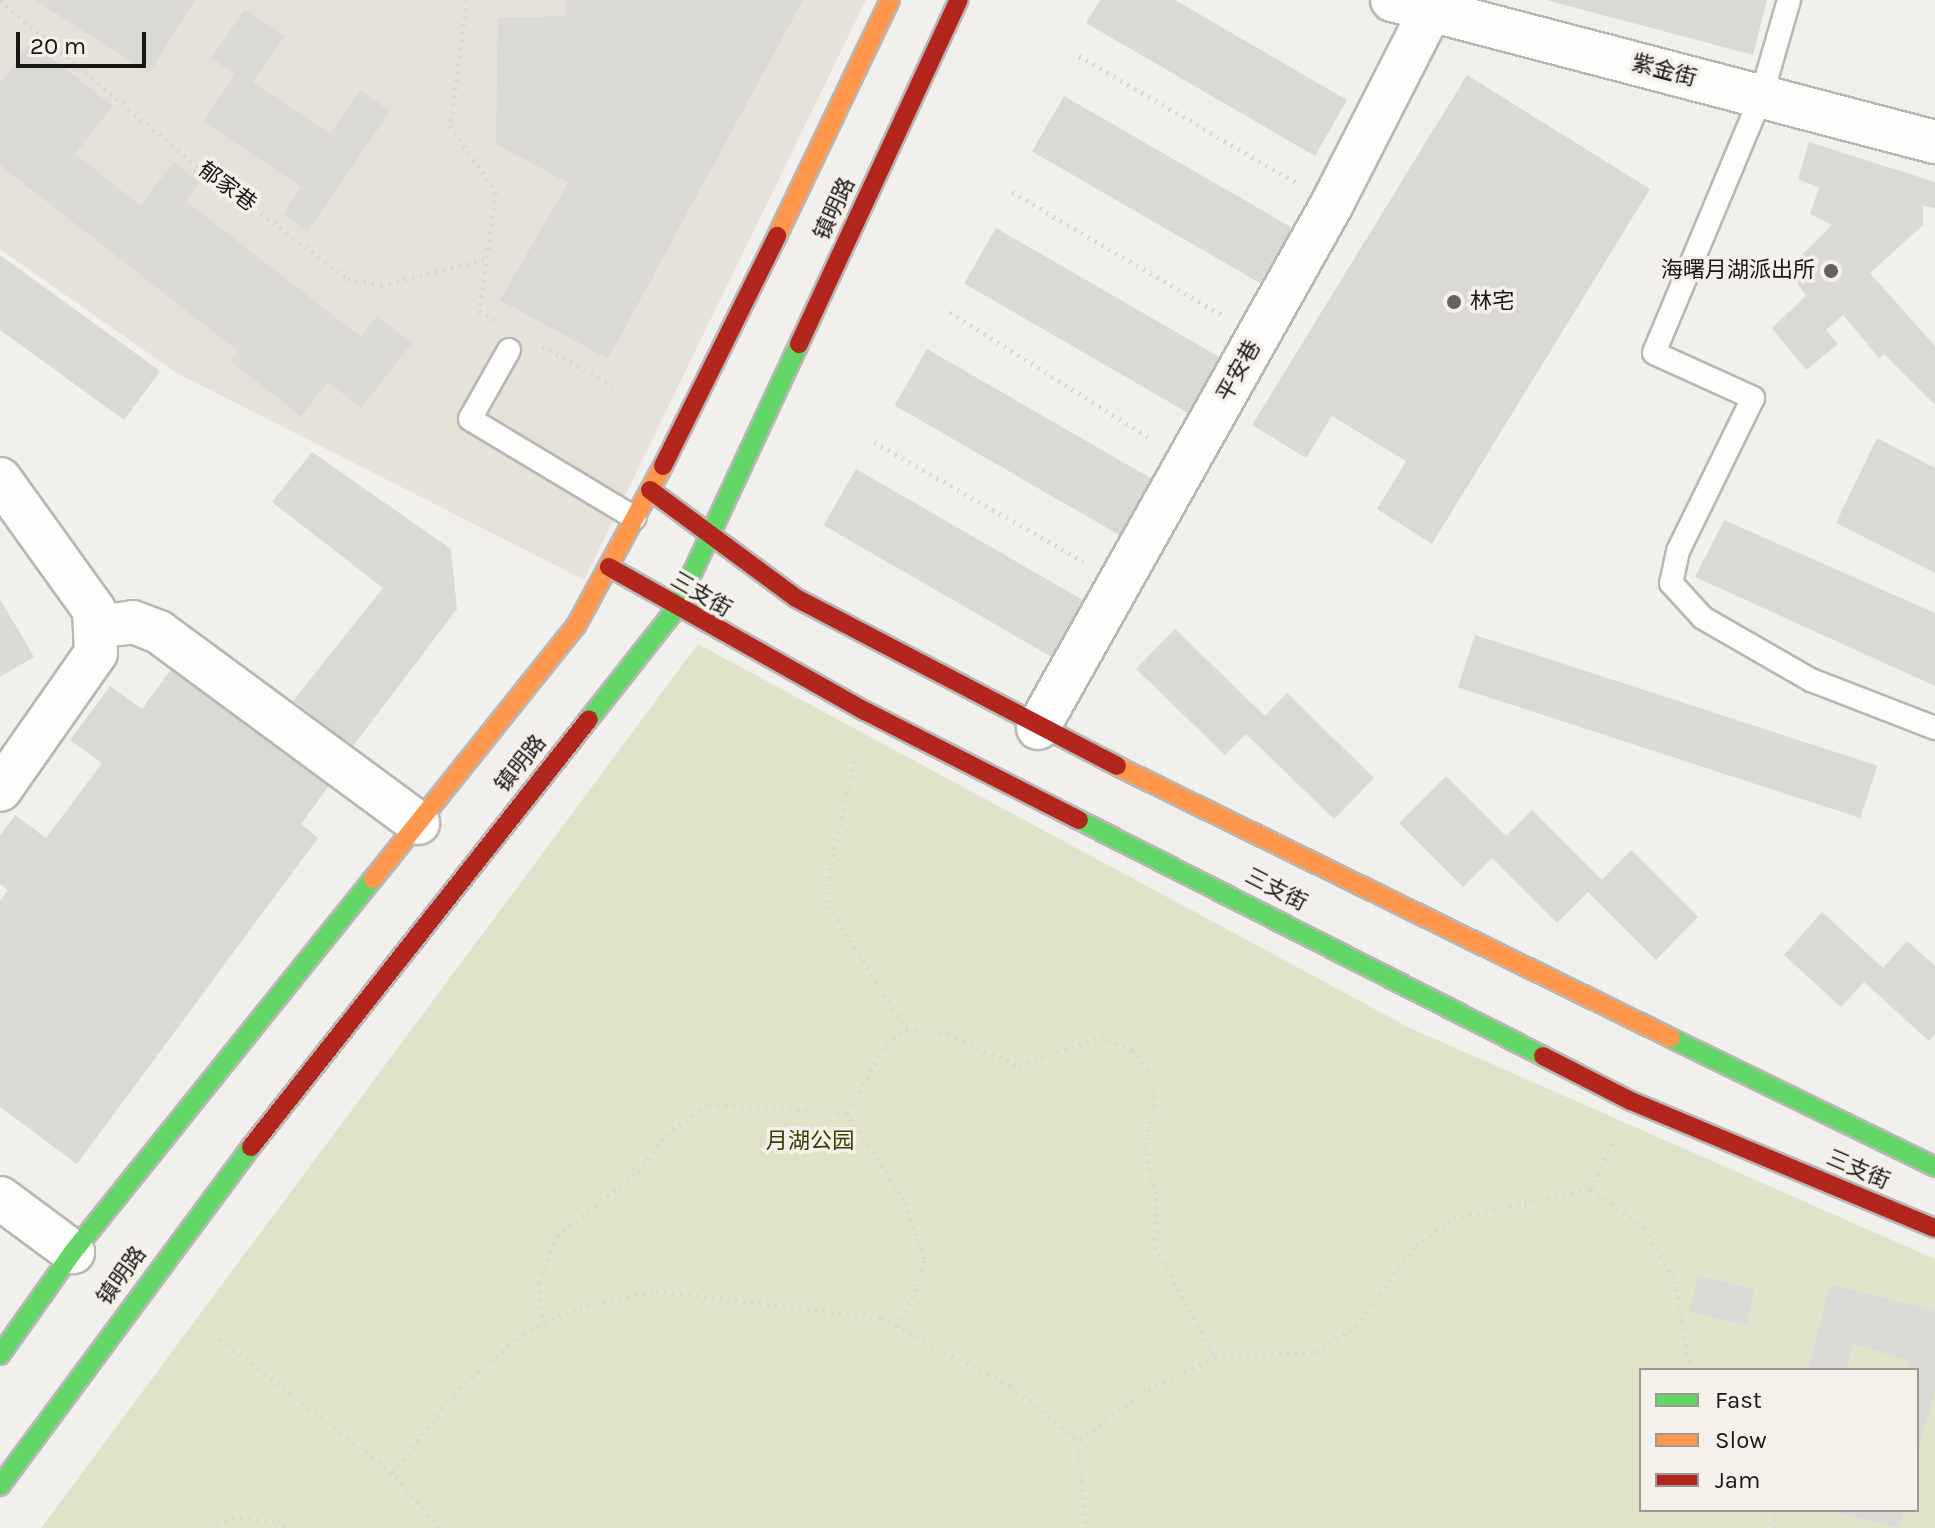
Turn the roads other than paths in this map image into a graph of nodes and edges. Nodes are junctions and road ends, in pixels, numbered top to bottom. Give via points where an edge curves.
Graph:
1 (890, 0) edge
2 (959, 0) edge
3 (1789, 0) edge
4 (1412, 5) edge
5 (1761, 97) junction
6 (1935, 142) edge
7 (509, 350) dead end
8 (0, 479) edge
9 (650, 490) junction
10 (635, 518) junction
11 (712, 537) junction
12 (609, 567) junction
13 (675, 610) junction
14 (95, 627) junction
15 (1038, 728) junction
16 (1935, 728) edge
17 (0, 790) edge
18 (418, 823) junction
19 (1935, 1167) edge
20 (0, 1198) edge
21 (1935, 1228) edge
22 (73, 1252) junction
23 (0, 1355) edge
24 (0, 1486) edge

1 - 9 main road, 镇明路
2 - 11 main road, 镇明路
3 - 5 lane
4 - 5 street, 紫金街
4 - 15 street, 平安巷 via 1332,204
5 - 6 street, 紫金街
5 - 16 lane via 1654,353 1753,398 1678,551 1671,583 1703,618 1811,680
7 - 10 lane via 470,419
8 - 14 street via 94,610
9 - 10 main road, 镇明路
9 - 11 main road, 三支街
10 - 12 main road, 镇明路
11 - 13 main road, 镇明路
11 - 15 main road, 三支街 via 796,598
12 - 13 main road, 三支街
12 - 18 main road, 镇明路 via 576,626
13 - 21 main road, 三支街 via 1631,1101
13 - 24 main road, 镇明路 via 293,1090
14 - 17 street via 96,653
14 - 18 street via 133,622 159,632
15 - 19 main road, 三支街
18 - 22 main road, 镇明路
20 - 22 street
22 - 23 main road, 镇明路

